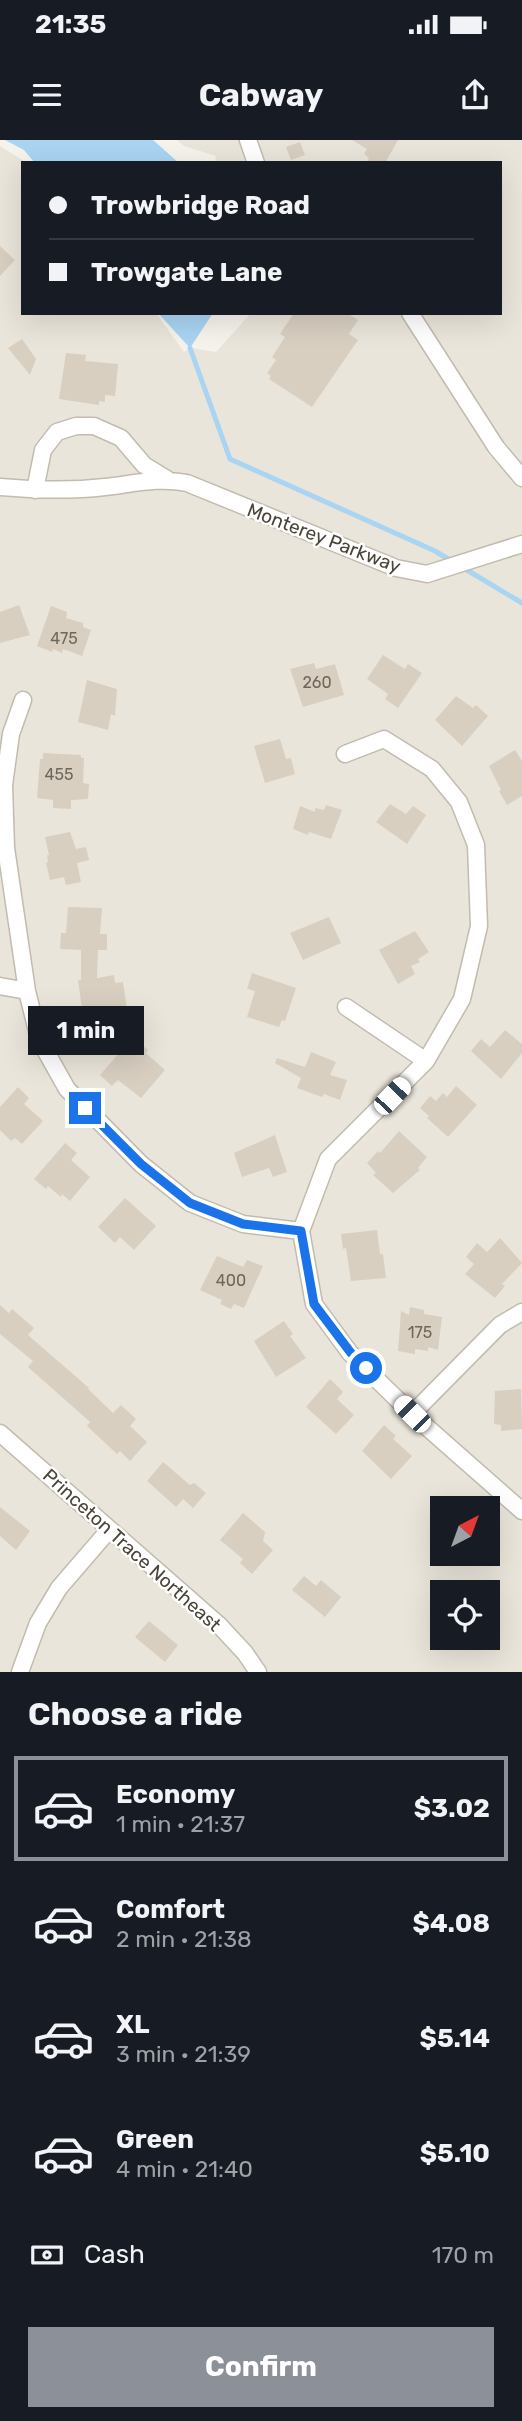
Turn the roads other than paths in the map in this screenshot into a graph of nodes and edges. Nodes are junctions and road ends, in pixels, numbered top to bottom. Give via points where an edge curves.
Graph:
1 (248, 140) edge
2 (255, 161) edge
3 (411, 315) edge
4 (522, 478) edge
5 (167, 479) junction
6 (0, 487) edge
7 (35, 490) junction
8 (522, 544) edge
9 (23, 699) dead end
10 (345, 754) dead end
11 (0, 986) edge
12 (27, 991) junction
13 (346, 1007) dead end
14 (426, 1061) junction
15 (301, 1231) junction
16 (522, 1312) edge
17 (412, 1414) junction
18 (0, 1433) edge
19 (522, 1511) edge
20 (109, 1530) junction
21 (20, 1672) edge
22 (258, 1672) edge

1 - 2 street
3 - 4 street via 496,447
5 - 7 street, Monterey Parkway via 102,488
5 - 7 street, Monterey Parkway via 144,465 121,438 94,426 76,426 57,432 43,450
5 - 8 street, Monterey Parkway via 187,483 396,568 427,574
6 - 7 street, Monterey Parkway
9 - 12 street via 11,734 4,785 6,848
10 - 14 street via 384,739 432,769 458,802 476,845 479,926 462,999
11 - 12 street
12 - 15 street via 39,1039 67,1089 141,1164 190,1203 243,1224
13 - 14 street
14 - 15 street via 328,1158
15 - 17 street via 314,1304 351,1353
16 - 17 street via 500,1325
17 - 19 street
18 - 20 street, Princeton Trace Northeast
20 - 21 street via 59,1588 38,1623
20 - 22 street, Princeton Trace Northeast via 219,1625

